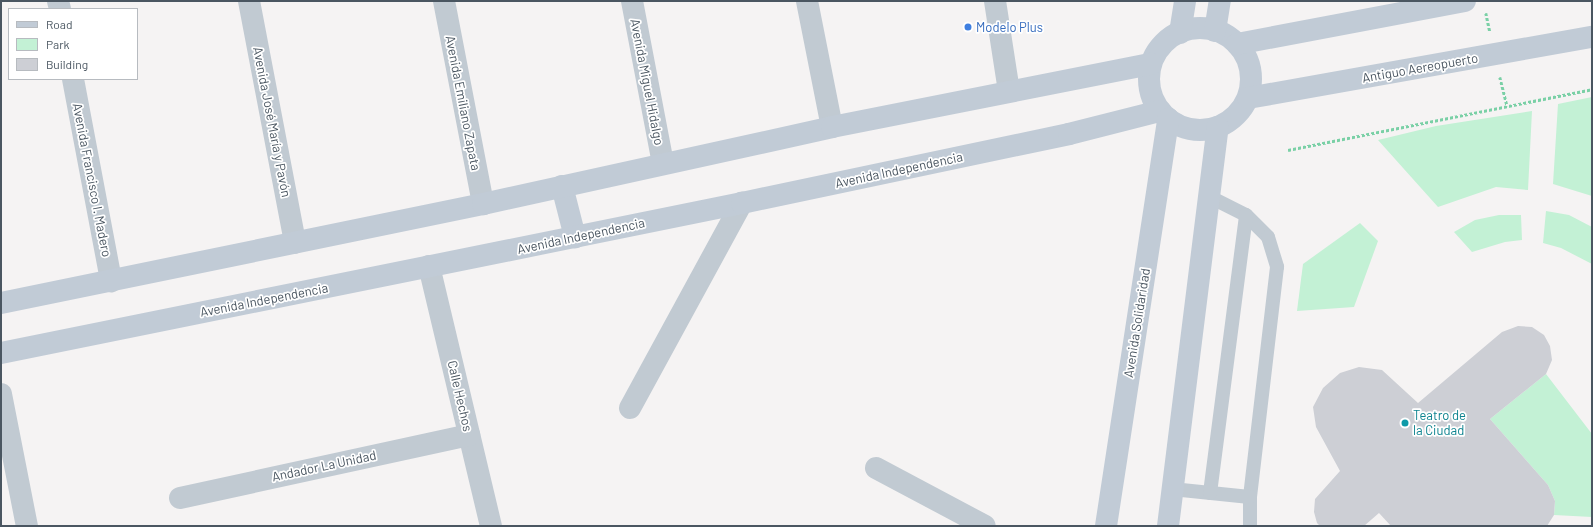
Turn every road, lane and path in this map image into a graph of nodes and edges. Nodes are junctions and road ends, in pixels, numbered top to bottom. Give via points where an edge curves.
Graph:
1 (249, 1) edge
2 (444, 1) edge
3 (632, 1) edge
4 (807, 1) edge
5 (995, 1) edge
6 (1185, 1) edge
7 (1220, 1) edge
8 (1466, 1) edge
9 (1216, 31) junction
10 (1180, 33) junction
11 (1592, 37) edge
12 (1237, 44) junction
13 (1151, 64) junction
14 (73, 80) edge
15 (1592, 89) edge
16 (1009, 91) junction
17 (1248, 98) junction
18 (1164, 115) junction
19 (832, 127) junction
20 (1218, 127) junction
21 (1288, 150) dead end
22 (663, 163) junction
23 (562, 186) junction
24 (1210, 197) junction
25 (483, 204) junction
26 (742, 204) junction
27 (1246, 215) junction
28 (575, 237) junction
29 (295, 243) junction
30 (429, 266) junction
31 (111, 281) junction
32 (1, 303) edge
33 (1, 353) edge
34 (1, 394) edge
35 (630, 408) dead end
36 (469, 435) junction
37 (876, 468) dead end
38 (1172, 489) junction
39 (1210, 493) junction
40 (1250, 497) junction
41 (180, 498) dead end
42 (26, 526) edge
43 (491, 526) edge
44 (985, 526) edge
45 (1106, 526) edge
46 (1168, 526) edge
47 (1250, 526) edge

1 - 29 street, Avenida José María y Pavón
2 - 25 street, Avenida Emiliano Zapata
3 - 22 street, Avenida Miguel Hidalgo
4 - 19 street
5 - 16 street
6 - 10 main road
7 - 9 main road
8 - 12 main road
9 - 10 main road via 1191,29
9 - 12 main road
10 - 13 main road via 1167,40
11 - 17 main road, Antiguo Aereopuerto
12 - 17 main road via 1246,55 1250,69 1251,84
13 - 16 main road
13 - 18 main road via 1149,80 1152,96
14 - 31 street, Avenida Francisco I. Madero
15 - 21 path
16 - 19 main road
17 - 20 main road via 1230,120
18 - 20 main road via 1184,127 1201,130
18 - 26 main road, Avenida Independencia
18 - 45 main road, Avenida Solidaridad
19 - 22 main road
20 - 24 main road
22 - 23 main road
23 - 25 main road
23 - 28 main road
24 - 27 lane
24 - 38 main road
25 - 29 main road
26 - 28 main road, Avenida Independencia
26 - 35 street
27 - 39 lane
27 - 40 lane via 1268,237 1277,267
28 - 30 main road, Avenida Independencia
29 - 31 main road
30 - 33 main road, Avenida Independencia
30 - 36 street, Calle Hechos
31 - 32 main road
34 - 42 street
36 - 41 street, Andador La Unidad
36 - 43 street, Calle Hechos
37 - 44 street
38 - 39 lane
38 - 46 main road
39 - 40 lane
40 - 47 lane

